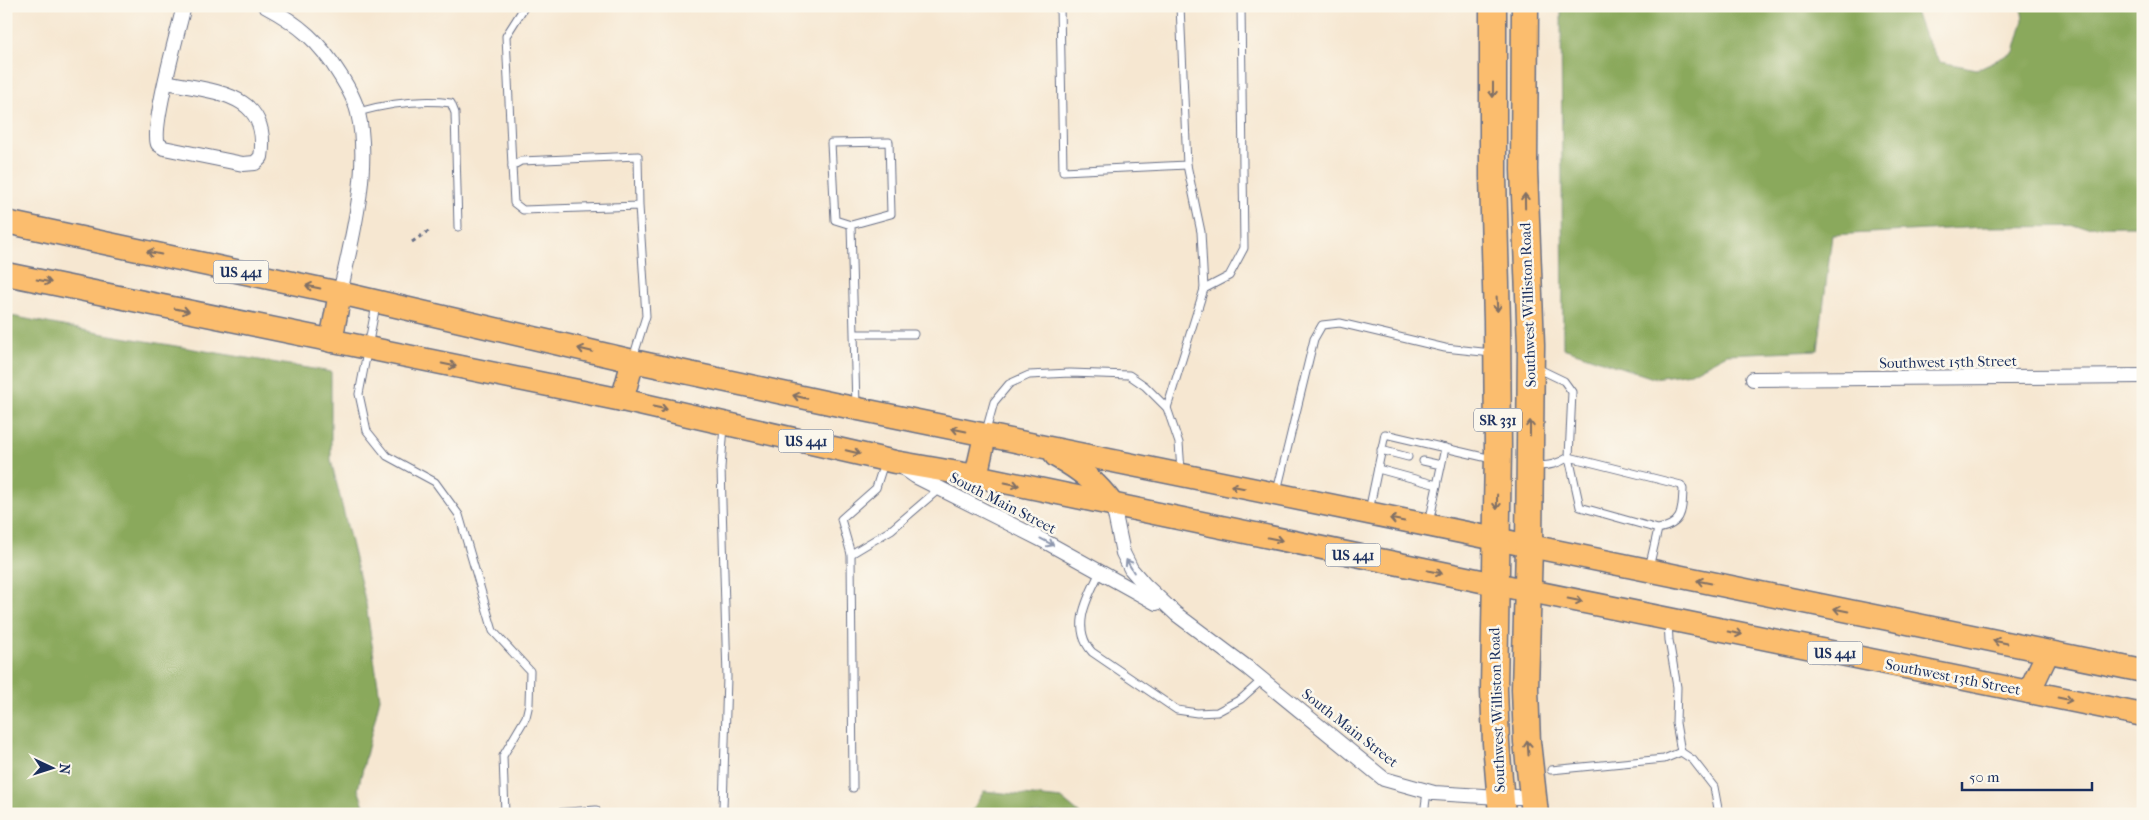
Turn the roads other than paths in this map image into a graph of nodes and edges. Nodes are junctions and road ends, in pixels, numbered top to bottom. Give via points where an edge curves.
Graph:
1 (184, 6) edge
2 (266, 6) edge
3 (525, 6) edge
4 (1060, 6) edge
5 (1180, 6) edge
6 (1241, 6) edge
7 (1493, 6) edge
8 (1525, 6) edge
9 (166, 82) junction
10 (358, 112) junction
11 (1187, 165) junction
12 (512, 166) junction
13 (639, 206) junction
14 (6, 222) edge
15 (852, 225) junction
16 (458, 227) dead end
17 (6, 274) edge
18 (1204, 289) junction
19 (340, 293) junction
20 (377, 302) junction
21 (855, 334) junction
22 (914, 334) dead end
23 (330, 341) junction
24 (368, 348) junction
25 (1498, 353) junction
26 (633, 361) junction
27 (1530, 366) junction
28 (2143, 376) edge
29 (1753, 378) dead end
30 (622, 400) junction
31 (1167, 408) junction
32 (856, 409) junction
33 (725, 422) junction
34 (985, 436) junction
35 (1040, 447) junction
36 (1445, 448) junction
37 (1381, 450) junction
38 (1408, 457) dead end
39 (1569, 457) junction
40 (1498, 460) junction
41 (890, 461) junction
42 (1423, 461) dead end
43 (1441, 465) junction
44 (1530, 466) junction
45 (1378, 469) junction
46 (976, 476) junction
47 (1181, 476) junction
48 (1437, 485) junction
49 (940, 489) junction
50 (1276, 495) junction
51 (1114, 505) junction
52 (1368, 514) junction
53 (1429, 526) junction
54 (1658, 529) junction
55 (1497, 540) junction
56 (1529, 547) junction
57 (850, 554) junction
58 (1649, 571) junction
59 (1100, 572) junction
60 (1495, 584) junction
61 (1528, 591) junction
62 (1176, 614) junction
63 (1668, 619) junction
64 (2048, 652) junction
65 (2143, 671) edge
66 (1262, 680) junction
67 (2029, 692) junction
68 (2143, 715) edge
69 (1681, 752) junction
70 (1551, 770) dead end
71 (853, 788) dead end
72 (1427, 792) junction
73 (1533, 805) edge
74 (1501, 806) edge
75 (723, 808) dead end
76 (596, 810) dead end
77 (505, 814) edge
78 (539, 814) edge
79 (1424, 814) edge
80 (1719, 814) edge

1 - 9 street
2 - 10 street via 295,24 326,54 348,88
3 - 12 lane via 506,36
4 - 11 lane via 1063,171
5 - 11 lane
6 - 18 lane via 1244,248 1230,276
7 -> 25 highway, Southwest Williston Road / SR 331 via 1493,197
27 -> 8 highway, Southwest Williston Road / SR 331 via 1524,180
9 - 9 street via 226,95 247,106 262,131 261,157 255,163 243,164 164,148 158,144 156,131
10 - 16 lane via 403,103 451,103 455,113
10 - 19 street via 362,142 357,213
11 - 18 lane via 1201,232
12 - 13 lane via 514,203 524,210
12 - 13 lane via 521,161 638,156
13 - 26 lane via 646,316
19 -> 14 main road, US 441
15 - 15 lane via 835,220 832,143 889,142 891,214
15 - 21 lane
17 -> 23 main road, US 441
18 - 31 lane
19 - 20 main road, US 441
19 - 23 main road
20 - 24 lane
26 -> 20 main road, US 441
21 - 22 lane
21 - 32 lane
23 - 24 main road, US 441
24 -> 30 main road, US 441
24 - 77 lane via 359,394 366,431 386,456 435,482 459,515 493,631 530,671 526,717 503,756
25 - 40 highway, Southwest Williston Road / SR 331
25 - 50 lane via 1445,348 1340,322 1322,325 1314,339
26 - 30 main road
32 -> 26 main road, US 441
27 - 39 lane via 1564,381 1572,392
44 -> 27 highway, Southwest Williston Road / SR 331
28 - 29 street, Southwest 15th Street
30 -> 33 main road, US 441
31 - 34 lane via 1130,375 1070,372 1029,375 1009,384 994,402
31 - 47 lane via 1179,443
34 -> 32 main road, US 441
33 -> 41 main road, US 441
33 - 75 lane via 721,468 726,677
34 - 35 main road, US 441
34 - 46 main road
35 - 47 main road, US 441
35 - 51 main road via 1078,468 1098,484
36 - 37 lane via 1385,434
36 - 40 lane
36 - 43 lane
37 - 38 lane
37 - 45 lane
39 - 44 lane via 1561,463
39 - 54 lane via 1580,506
39 - 54 lane via 1680,485 1683,489 1679,518 1672,526
40 -> 55 highway, Southwest Williston Road / SR 331
41 - 46 main road, US 441
41 - 49 street, South Main Street
41 - 57 lane via 876,488 841,520
42 - 43 lane
43 - 48 lane
44 - 56 highway, Southwest Williston Road / SR 331
45 - 48 lane
45 - 52 lane
46 -> 51 main road, US 441
50 -> 47 main road, US 441
48 - 53 lane
49 - 57 lane via 891,530
49 -> 59 street, South Main Street
50 - 52 main road, US 441
51 -> 60 main road, US 441
62 -> 51 street, South Main Street via 1131,569 1123,553
53 -> 52 main road, US 441
53 - 55 main road, US 441
54 - 58 lane
55 - 56 main road, US 441
55 - 60 highway, Southwest Williston Road / SR 331
56 - 58 main road, US 441
56 - 61 highway, Southwest Williston Road / SR 331
57 - 71 lane
64 -> 58 main road, US 441
59 - 62 street, South Main Street
59 - 66 lane via 1083,608 1081,630 1087,646 1177,710 1217,712 1240,699
60 - 61 main road, US 441
60 - 74 highway, Southwest Williston Road / SR 331 via 1494,688
61 -> 63 main road, Southwest 13th Street / US 441
73 -> 61 highway, Southwest Williston Road / SR 331 via 1525,689
62 - 66 street, South Main Street
63 -> 67 main road, Southwest 13th Street / US 441
63 - 69 lane
64 - 65 main road, US 441
64 - 67 main road
66 - 72 street, South Main Street via 1384,779
67 -> 68 main road, Southwest 13th Street / US 441
69 - 70 lane via 1664,759
69 - 80 lane via 1694,760 1714,787
72 - 74 street, South Main Street
72 - 79 lane
73 - 74 street, South Main Street
76 - 78 lane

